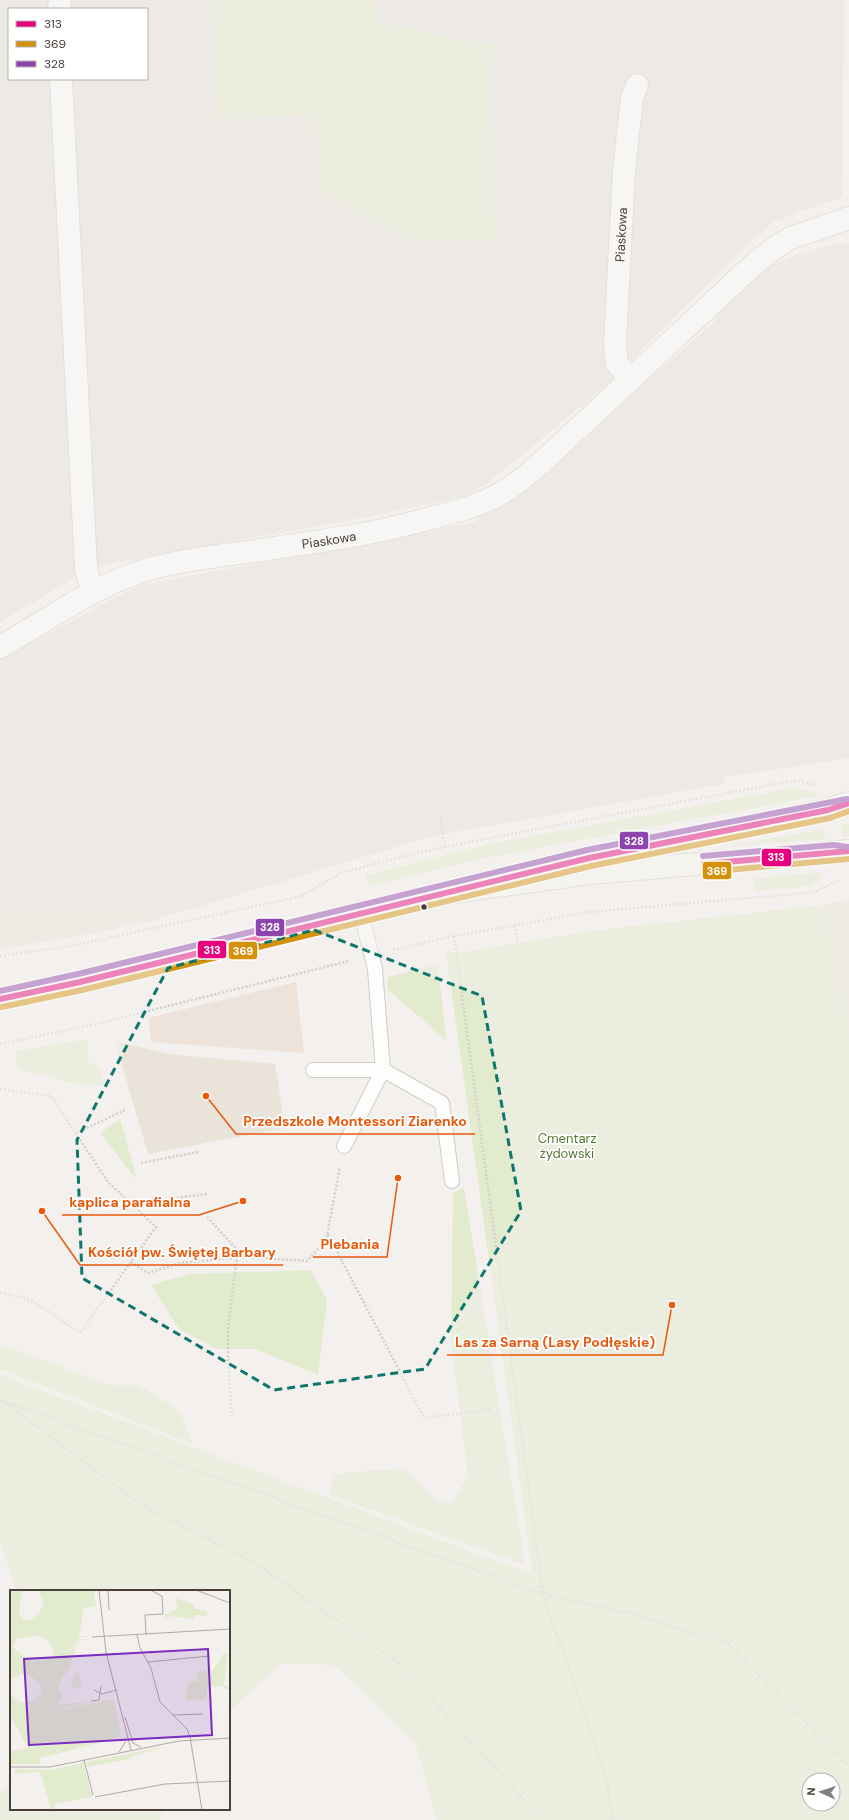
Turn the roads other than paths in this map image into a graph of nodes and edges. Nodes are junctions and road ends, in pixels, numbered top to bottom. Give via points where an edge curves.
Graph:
1 (61, 80) edge
2 (636, 85) dead end
3 (849, 218) edge
4 (630, 380) junction
5 (92, 593) junction
6 (0, 647) edge
7 (849, 802) edge
8 (839, 809) edge
9 (844, 853) edge
10 (446, 893) junction
11 (361, 913) junction
12 (0, 999) edge
13 (313, 1070) dead end
14 (383, 1070) junction
15 (344, 1146) road end
16 (452, 1181) dead end

1 - 5 street via 86,568
2 - 4 street, Piaskowa via 632,98 624,172 615,344 617,363
3 - 4 street, Piaskowa via 792,238 774,248
4 - 5 street, Piaskowa via 517,484 475,505 402,526 152,568
5 - 6 street, Piaskowa
7 - 8 street
8 - 10 street via 589,858
9 - 10 street via 591,873
10 - 11 street
11 - 12 street via 80,982
11 - 14 lane via 375,969
13 - 14 lane
14 - 15 lane
14 - 16 lane via 442,1103

